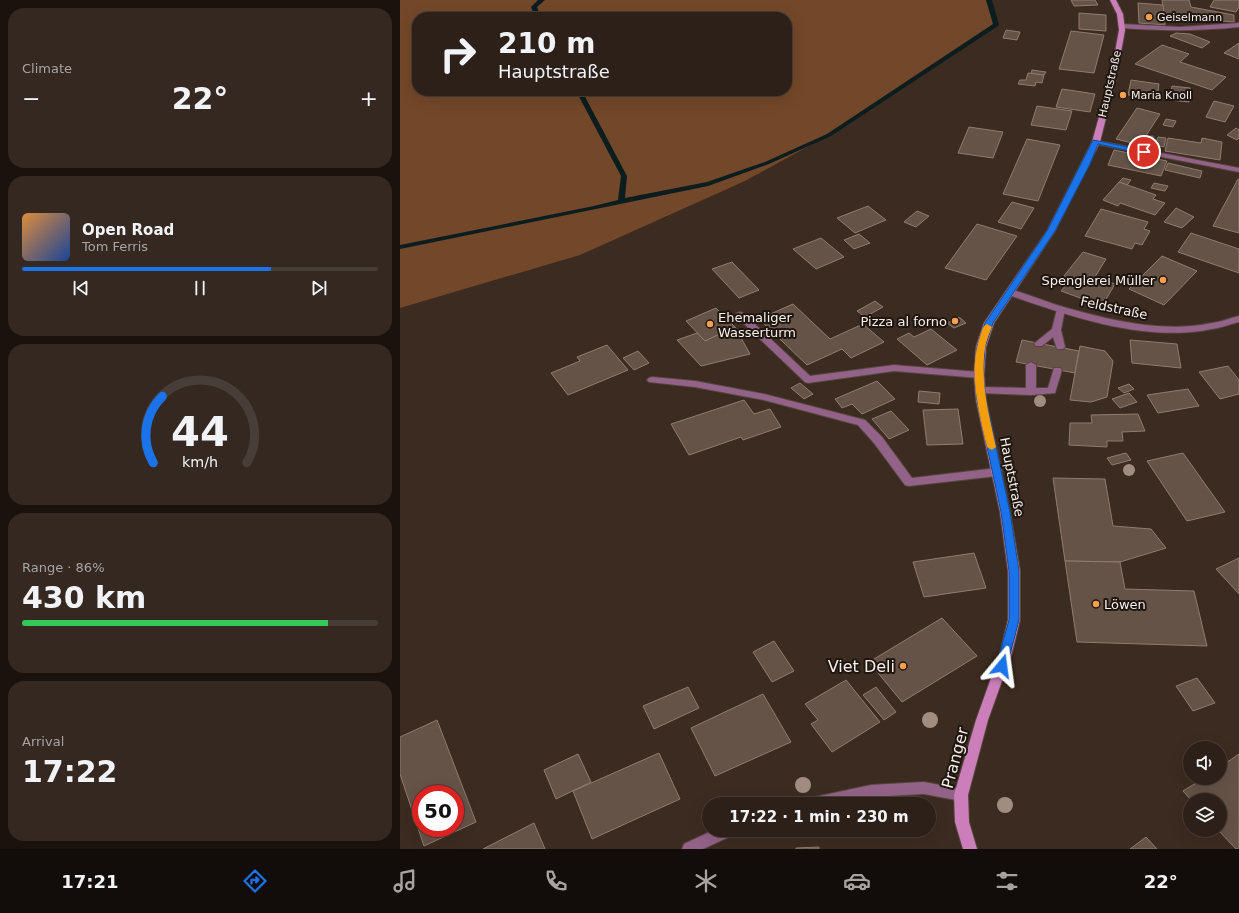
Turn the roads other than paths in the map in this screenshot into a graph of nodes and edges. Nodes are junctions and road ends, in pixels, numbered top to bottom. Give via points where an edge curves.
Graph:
1 (1113, 0) edge
2 (1239, 24) edge
3 (1122, 26) junction
4 (1150, 138) dead end
5 (1096, 142) junction
6 (1144, 152) junction
7 (1239, 170) edge
8 (1009, 292) junction
9 (1061, 309) junction
10 (740, 315) dead end
11 (1239, 319) edge
12 (1056, 330) junction
13 (1039, 344) dead end
14 (1060, 347) dead end
15 (1031, 365) dead end
16 (1056, 370) dead end
17 (979, 375) junction
18 (652, 380) dead end
19 (980, 390) junction
20 (1031, 392) junction
21 (997, 472) junction
22 (997, 679) joint
23 (961, 795) junction
24 (847, 797) edge
25 (714, 837) edge
26 (970, 848) edge
27 (690, 849) edge

1 - 3 main road, Hauptstraße via 1120,14
2 - 3 street via 1174,30
3 - 5 main road, Hauptstraße via 1114,74
4 - 6 street
5 - 6 street
5 - 8 main road, Hauptstraße via 1051,231
6 - 7 street
8 - 9 street, Feldstraße
8 - 17 main road, Hauptstraße via 989,323 981,347
9 - 11 street, Feldstraße via 1111,323 1147,328 1188,329
9 - 12 street
10 - 17 street via 808,380 894,368
12 - 13 street
12 - 14 street
15 - 20 street
16 - 20 street via 1052,391
17 - 19 main road, Hauptstraße
18 - 21 street via 695,384 822,411 861,422 878,440 909,482
19 - 20 street
19 - 21 main road, Hauptstraße
21 - 22 main road, Hauptstraße via 1006,512 1014,571 1014,620
22 - 23 main road, Pranger via 982,720
23 - 24 street via 924,788 878,791
23 - 26 main road, Pranger via 962,822
25 - 27 street

